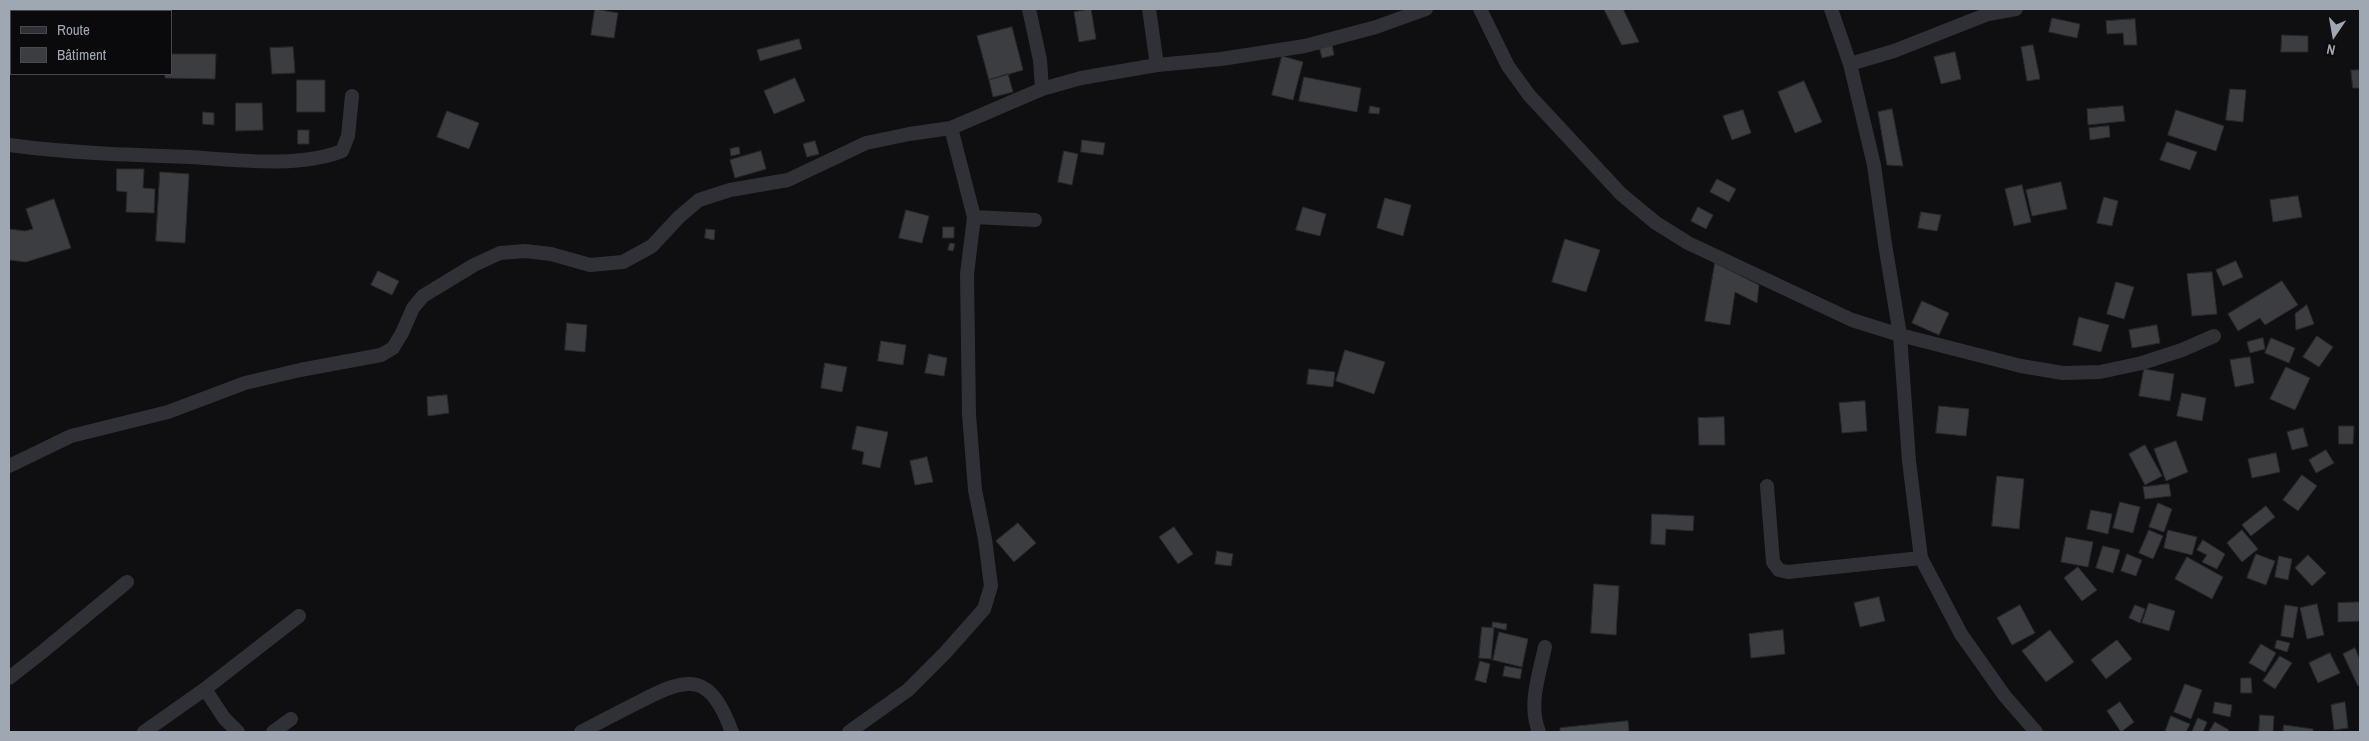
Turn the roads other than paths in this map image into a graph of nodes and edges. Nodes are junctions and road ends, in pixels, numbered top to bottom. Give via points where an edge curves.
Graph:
1 (1029, 9) edge
2 (1149, 9) edge
3 (1426, 9) edge
4 (1480, 9) edge
5 (1831, 9) edge
6 (2016, 9) edge
7 (1850, 64) junction
8 (1158, 65) junction
9 (1042, 89) junction
10 (352, 96) dead end
11 (951, 128) junction
12 (9, 145) edge
13 (974, 217) junction
14 (1035, 220) dead end
15 (1900, 335) junction
16 (2214, 336) dead end
17 (9, 466) edge
18 (1767, 486) dead end
19 (1921, 558) junction
20 (126, 582) dead end
21 (299, 616) dead end
22 (1545, 647) dead end
23 (9, 678) edge
24 (205, 690) junction
25 (291, 719) dead end
26 (144, 732) edge
27 (238, 732) edge
28 (273, 732) edge
29 (581, 732) edge
30 (732, 732) edge
31 (849, 732) edge
32 (1539, 732) edge
33 (2036, 732) edge

1 - 9 street via 1040,60
2 - 8 street
3 - 8 street via 1376,28 1305,46
4 - 15 street via 1508,66 1529,95 1621,194 1656,223 1688,243 1805,299 1852,320
5 - 7 street
6 - 7 street via 1988,14 1894,52
7 - 15 street via 1874,165
8 - 9 street via 1081,78
9 - 11 street
10 - 12 street via 348,136 342,151 325,158 258,161
11 - 13 street
11 - 17 street via 866,144 788,180 730,190 699,200 652,246 622,262 590,265 551,254 500,253 423,296 413,308 393,348 381,355 244,383 168,412 109,424 71,436
13 - 14 street
13 - 31 street via 967,274 969,406 975,490 991,586 984,609 945,653 908,690
15 - 16 street via 2021,366 2063,373 2100,372 2142,363
15 - 19 street via 1909,461
18 - 19 street via 1773,562 1779,570 1788,572
19 - 33 street via 1961,634 2004,695
20 - 23 street
21 - 24 street
22 - 32 street via 1534,702 1534,720
24 - 26 street
24 - 27 street
25 - 28 street
29 - 30 street via 668,686 688,682 715,696

